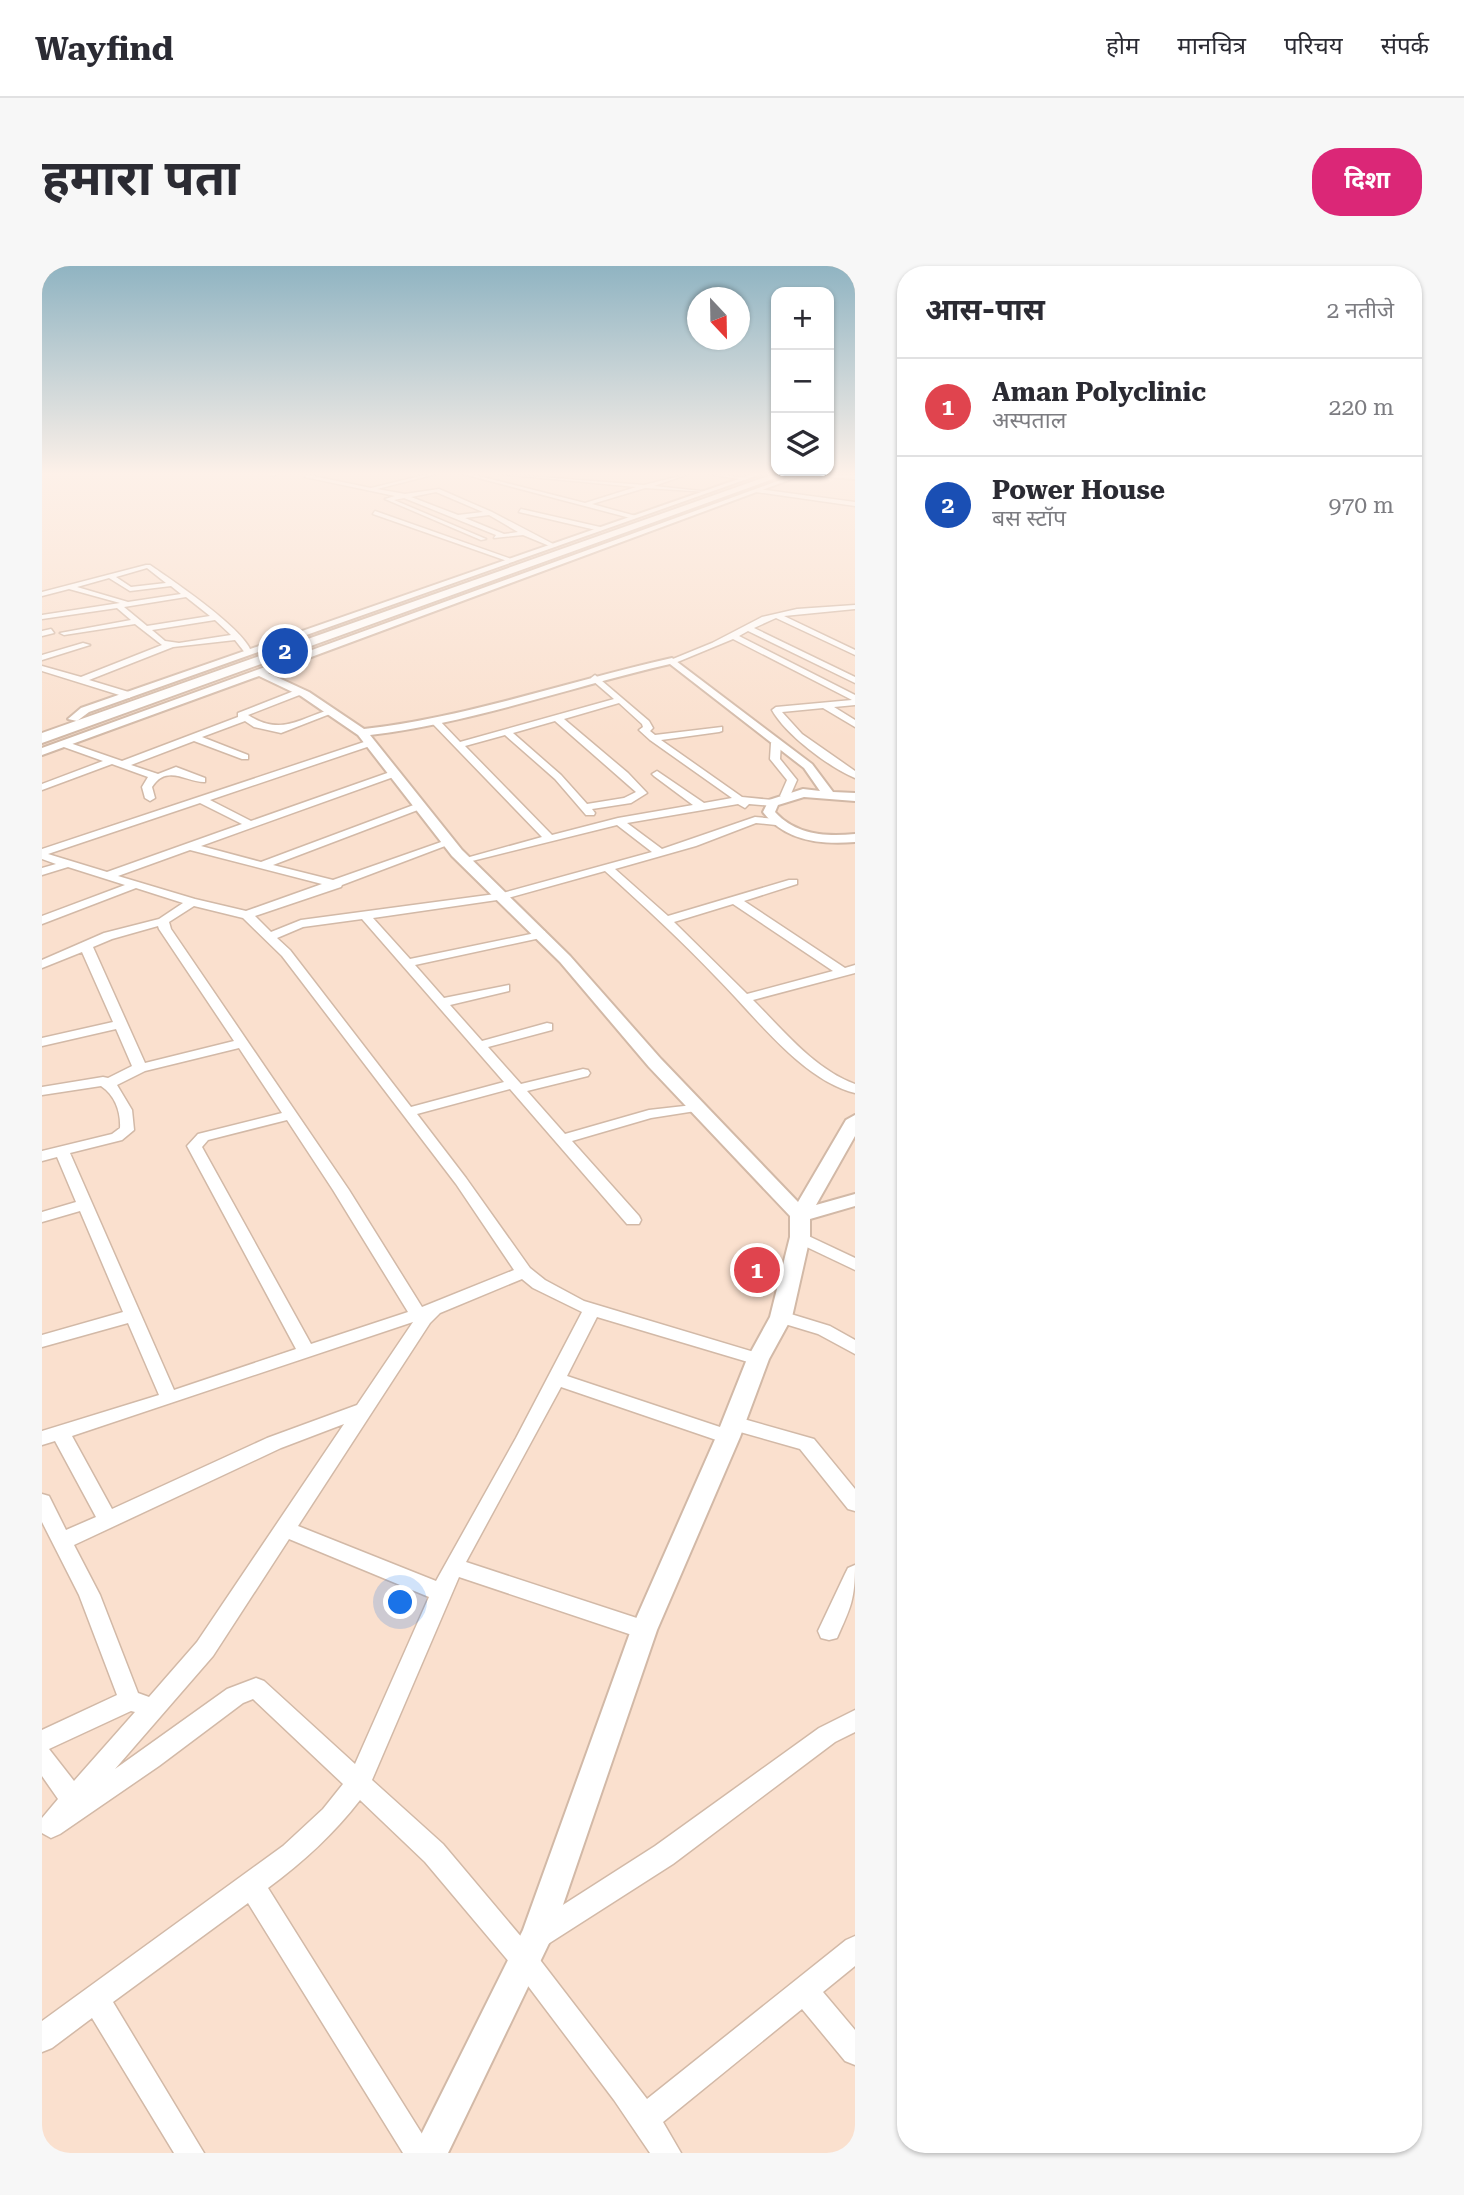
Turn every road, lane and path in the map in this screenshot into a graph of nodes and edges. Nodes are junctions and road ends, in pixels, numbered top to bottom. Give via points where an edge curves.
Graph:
1 (509, 562) edge
2 (519, 562) edge
3 (535, 562) edge
4 (564, 562) edge
5 (110, 576) junction
6 (172, 584) junction
7 (70, 587) junction
8 (128, 589) junction
9 (96, 594) junction
10 (188, 595) junction
11 (42, 596) edge
12 (53, 600) dead end
13 (65, 604) dead end
14 (131, 604) junction
15 (119, 606) junction
16 (855, 607) edge
17 (831, 608) junction
18 (87, 610) junction
19 (776, 615) junction
20 (42, 617) edge
21 (215, 618) junction
22 (855, 618) edge
23 (137, 621) junction
24 (147, 628) junction
25 (749, 628) junction
26 (64, 633) dead end
27 (733, 636) junction
28 (236, 637) junction
29 (86, 645) dead end
30 (170, 645) junction
31 (249, 652) junction
32 (855, 653) edge
33 (42, 658) edge
34 (672, 662) junction
35 (42, 668) edge
36 (261, 673) junction
37 (855, 673) edge
38 (844, 675) junction
39 (595, 678) junction
40 (82, 680) junction
41 (855, 680) edge
42 (299, 692) junction
43 (129, 695) junction
44 (621, 700) junction
45 (855, 700) edge
46 (825, 705) junction
47 (331, 712) junction
48 (556, 717) junction
49 (73, 719) junction
50 (243, 719) junction
51 (435, 721) junction
52 (855, 724) edge
53 (719, 729) dead end
54 (42, 730) edge
55 (507, 732) junction
56 (193, 737) junction
57 (42, 738) edge
58 (366, 738) junction
59 (653, 738) junction
60 (775, 743) junction
61 (64, 744) junction
62 (459, 745) junction
63 (42, 752) edge
64 (245, 757) dead end
65 (118, 762) junction
66 (396, 773) junction
67 (657, 774) dead end
68 (855, 775) edge
69 (153, 779) junction
70 (202, 779) dead end
71 (42, 788) edge
72 (827, 792) junction
73 (855, 797) edge
74 (150, 798) dead end
75 (200, 799) junction
76 (779, 799) junction
77 (741, 800) junction
78 (419, 806) junction
79 (585, 807) junction
80 (702, 807) junction
81 (755, 820) junction
82 (618, 821) junction
83 (776, 822) junction
84 (249, 824) junction
85 (601, 825) junction
86 (548, 837) junction
87 (851, 842) edge
88 (448, 843) junction
89 (187, 846) junction
90 (662, 853) junction
91 (42, 855) edge
92 (464, 860) junction
93 (67, 864) junction
94 (263, 865) junction
95 (608, 868) junction
96 (42, 872) edge
97 (107, 876) junction
98 (793, 882) dead end
99 (135, 885) junction
100 (337, 885) junction
101 (504, 896) junction
102 (735, 900) junction
103 (192, 902) junction
104 (281, 904) junction
105 (247, 915) junction
106 (366, 917) junction
107 (42, 920) edge
108 (163, 921) junction
109 (665, 921) junction
110 (301, 924) junction
111 (541, 934) junction
112 (269, 937) junction
113 (86, 946) junction
114 (42, 964) edge
115 (405, 964) junction
116 (848, 970) edge
117 (505, 988) dead end
118 (745, 998) junction
119 (440, 1003) junction
120 (121, 1024) junction
121 (547, 1027) dead end
122 (42, 1042) edge
123 (243, 1043) junction
124 (478, 1046) junction
125 (140, 1068) junction
126 (583, 1073) dead end
127 (110, 1083) junction
128 (516, 1087) junction
129 (855, 1088) edge
130 (42, 1091) edge
131 (697, 1107) junction
132 (408, 1112) junction
133 (290, 1115) junction
134 (855, 1120) edge
135 (561, 1140) junction
136 (62, 1151) junction
137 (42, 1156) edge
138 (855, 1200) edge
139 (85, 1205) junction
140 (42, 1217) edge
141 (633, 1220) dead end
142 (800, 1226) junction
143 (855, 1265) edge
144 (524, 1272) junction
145 (592, 1309) junction
146 (426, 1311) junction
147 (134, 1315) junction
148 (781, 1317) junction
149 (42, 1341) edge
150 (855, 1348) edge
151 (306, 1351) junction
152 (758, 1359) junction
153 (556, 1379) junction
154 (169, 1398) junction
155 (365, 1409) junction
156 (731, 1430) junction
157 (51, 1436) edge
158 (42, 1502) edge
159 (855, 1503) edge
160 (107, 1519) junction
161 (285, 1530) junction
162 (61, 1542) junction
163 (453, 1566) junction
164 (855, 1574) edge
165 (443, 1593) junction
166 (644, 1630) junction
167 (829, 1631) dead end
168 (130, 1700) junction
169 (154, 1709) junction
170 (855, 1720) edge
171 (42, 1741) edge
172 (42, 1757) edge
173 (358, 1784) junction
174 (72, 1798) junction
175 (47, 1829) edge
176 (251, 1885) junction
177 (530, 1949) junction
178 (855, 1949) edge
179 (805, 1991) junction
180 (96, 1999) junction
181 (42, 2038) edge
182 (855, 2051) edge
183 (644, 2119) junction
184 (190, 2153) edge
185 (420, 2153) edge
186 (430, 2153) edge
187 (667, 2153) edge

1 - 31 street
2 - 49 highway
3 - 57 highway
4 - 36 street
5 - 6 street via 148,566
5 - 7 street
5 - 8 street
6 - 8 street
6 - 10 street
7 - 9 street
7 - 11 street
8 - 9 street
9 - 14 street
10 - 14 street
10 - 21 street
11 - 12 street
13 - 18 street
14 - 15 street
15 - 18 street
15 - 23 street
16 - 17 street
17 - 19 street
17 - 22 street
18 - 20 street
19 - 25 street
19 - 32 street
21 - 24 street
21 - 28 street
23 - 24 street
23 - 26 street
24 - 30 street
25 - 27 street
25 - 38 street
27 - 34 street
27 - 45 street
28 - 30 street
28 - 31 street
29 - 33 street
30 - 40 street
31 - 43 street
34 - 39 street
34 - 60 street
35 - 40 street
36 - 42 street
36 - 61 street
37 - 38 street
38 - 41 street
39 - 44 street
39 - 51 street
40 - 43 street
42 - 47 street
42 - 50 street via 244,713
43 - 49 street via 85,710
44 - 48 street
44 - 59 street via 646,723 644,730
45 - 46 street
46 - 52 street
46 - 68 street via 776,710 797,733
47 - 50 street via 281,730
47 - 58 street
48 - 55 street
48 - 79 street via 642,793 627,801
49 - 54 highway
50 - 56 street
51 - 58 street
51 - 62 street
53 - 59 street
55 - 62 street
55 - 79 street
56 - 64 street
56 - 65 street
58 - 66 street
58 - 75 street
59 - 77 street
60 - 72 street via 808,766
60 - 76 street via 775,759 792,780
61 - 63 street
61 - 65 street
62 - 86 street
65 - 69 street
65 - 71 street
66 - 78 street
66 - 84 street
67 - 80 street
69 - 70 street via 176,770
69 - 74 street via 147,787
72 - 73 street
72 - 76 street
75 - 84 street
75 - 91 street
76 - 77 street
76 - 83 street via 769,812
77 - 80 street
77 - 81 street
78 - 88 street
78 - 94 street
79 - 85 street
80 - 82 street
81 - 83 street
81 - 90 street
82 - 85 street
82 - 90 street
83 - 87 street via 814,837
84 - 89 street
85 - 86 street
86 - 92 street
88 - 92 street
88 - 100 street
89 - 94 street
89 - 97 street
90 - 95 street
91 - 93 street
92 - 101 street
93 - 96 street
93 - 97 street
94 - 100 street
95 - 101 street
95 - 109 street
97 - 99 street
98 - 102 street
99 - 103 street
99 - 107 street
100 - 104 street
101 - 106 street
101 - 111 street
102 - 109 street
102 - 116 street
103 - 105 street
103 - 108 street
104 - 105 street
104 - 110 street
105 - 112 street
106 - 110 street
106 - 115 street
108 - 113 street
108 - 123 street
109 - 118 street
110 - 112 street
111 - 115 street
111 - 131 street
112 - 132 street
113 - 114 street
113 - 120 street
115 - 119 street
116 - 118 street
117 - 119 street
118 - 129 street via 805,1058 845,1087
119 - 124 street
120 - 122 street
120 - 125 street
121 - 124 street
123 - 125 street
123 - 133 street
124 - 128 street
125 - 127 street
126 - 128 street
127 - 130 street
127 - 136 street via 129,1123 127,1130 117,1137
128 - 132 street
128 - 135 street
131 - 135 street via 649,1114
131 - 142 street
132 - 144 street
133 - 146 street
133 - 151 street via 203,1137 194,1146
134 - 142 street
135 - 141 street
136 - 137 street
136 - 139 street
138 - 142 street
139 - 140 street
139 - 147 street
142 - 143 street
142 - 148 street
144 - 145 street
144 - 146 street
145 - 152 street
145 - 153 street
146 - 151 street
146 - 155 street
147 - 149 street
147 - 154 street
148 - 150 street via 824,1330
148 - 152 street
151 - 154 street
152 - 156 street
153 - 156 street
153 - 163 street
154 - 157 street
155 - 160 street via 274,1443
155 - 161 street
156 - 159 street via 807,1444
156 - 166 street
157 - 160 street
158 - 162 street
160 - 162 street
161 - 165 street
161 - 169 street via 205,1649
162 - 168 street via 89,1595
163 - 165 street
163 - 166 street
164 - 167 street
165 - 173 street
166 - 177 street
168 - 169 street
168 - 171 street
169 - 174 street
170 - 177 street via 827,1735
172 - 174 street
173 - 175 street via 256,1688 235,1696
173 - 176 street via 302,1846
173 - 177 street
174 - 175 street
176 - 180 street
176 - 185 street
177 - 183 street
177 - 186 street
178 - 179 street
179 - 182 street
179 - 183 street
180 - 181 street
180 - 184 street
183 - 187 street

